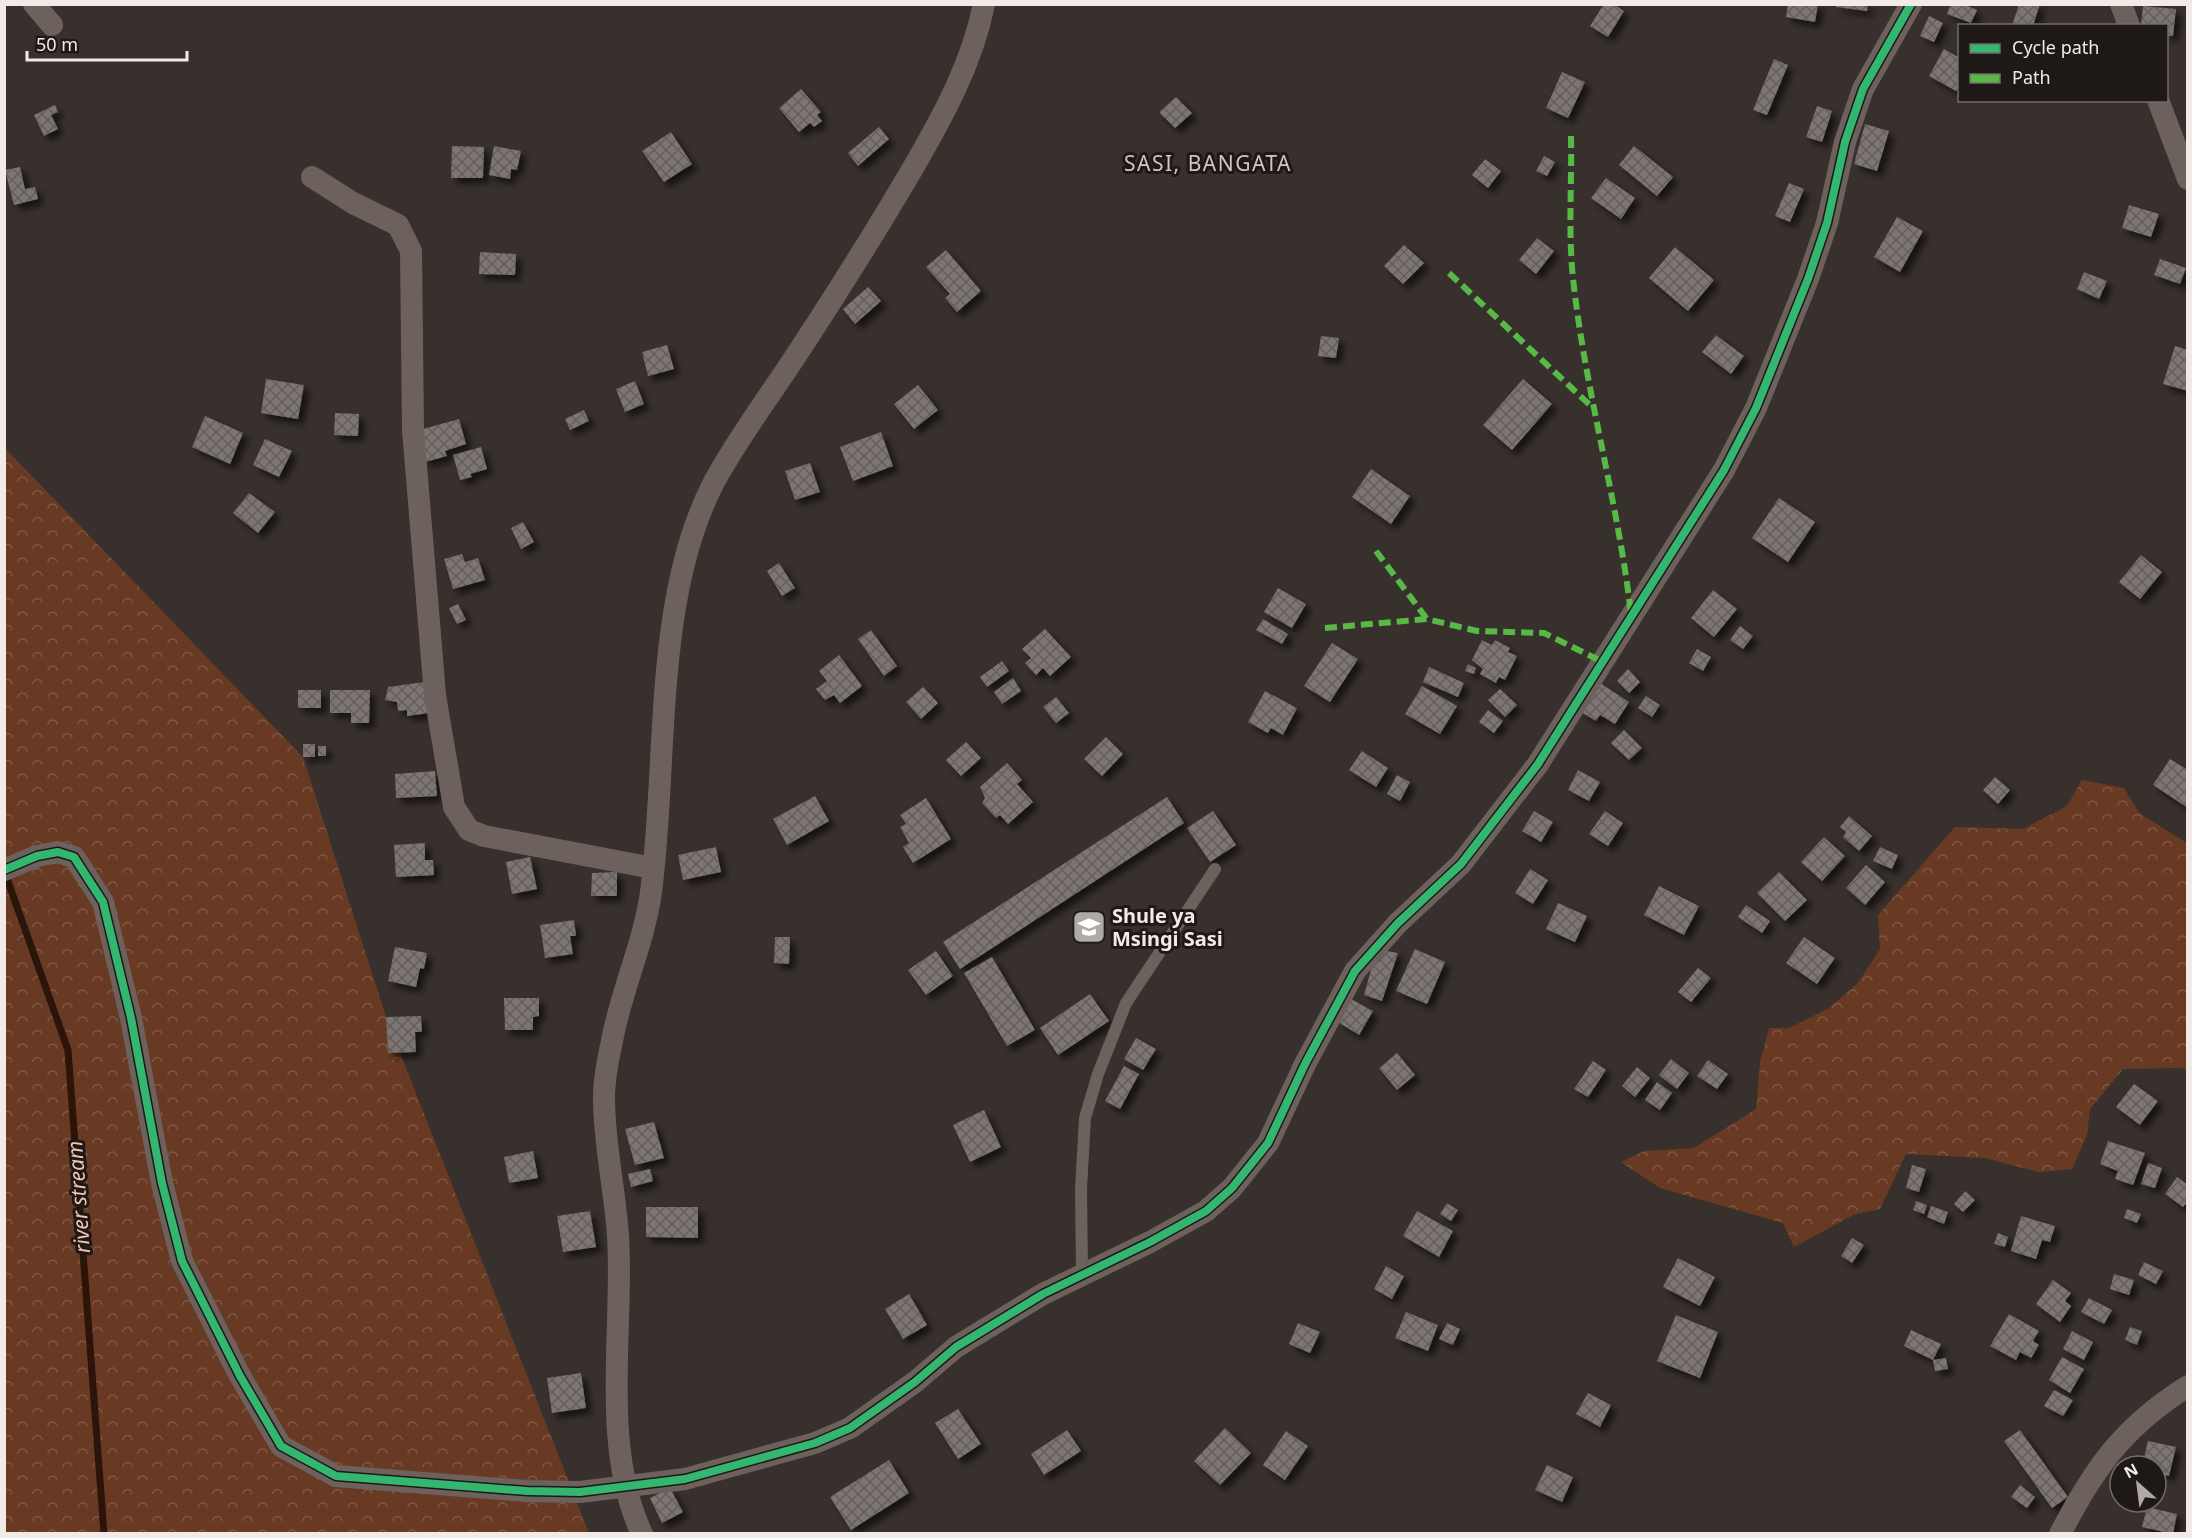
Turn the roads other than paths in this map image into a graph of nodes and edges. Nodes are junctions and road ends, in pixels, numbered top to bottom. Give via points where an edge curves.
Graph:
1 (34, 4) edge
2 (984, 4) edge
3 (1911, 4) edge
4 (2121, 4) edge
5 (2128, 24) edge
6 (52, 25) dead end
7 (2159, 102) edge
8 (312, 177) dead end
9 (2187, 179) edge
10 (8, 868) edge
11 (653, 868) junction
12 (1215, 869) dead end
13 (1082, 1272) junction
14 (2187, 1386) edge
15 (627, 1486) junction
16 (642, 1533) edge
17 (2060, 1533) edge

1 - 6 street
2 - 11 street via 957,87 927,143 869,244 736,445 693,529 675,612
3 - 13 street via 1863,89 1845,142 1827,223 1756,408 1689,528 1538,764 1461,864 1398,923 1355,971 1268,1143 1232,1188 1206,1211 1150,1242
4 - 5 street
7 - 9 street
8 - 11 street via 398,225 411,251 417,485 435,695 453,807 470,830 484,836
10 - 15 street via 58,852 74,857 103,902 182,1261 240,1376 281,1446 336,1476 527,1491 580,1492
11 - 15 street via 651,895 612,1040 604,1097 618,1238 618,1426
12 - 13 lane via 1126,1003 1098,1074 1085,1118
13 - 15 street via 956,1347 850,1428 815,1443 728,1468 685,1479
14 - 17 street via 2126,1433 2079,1498
15 - 16 street via 633,1515

